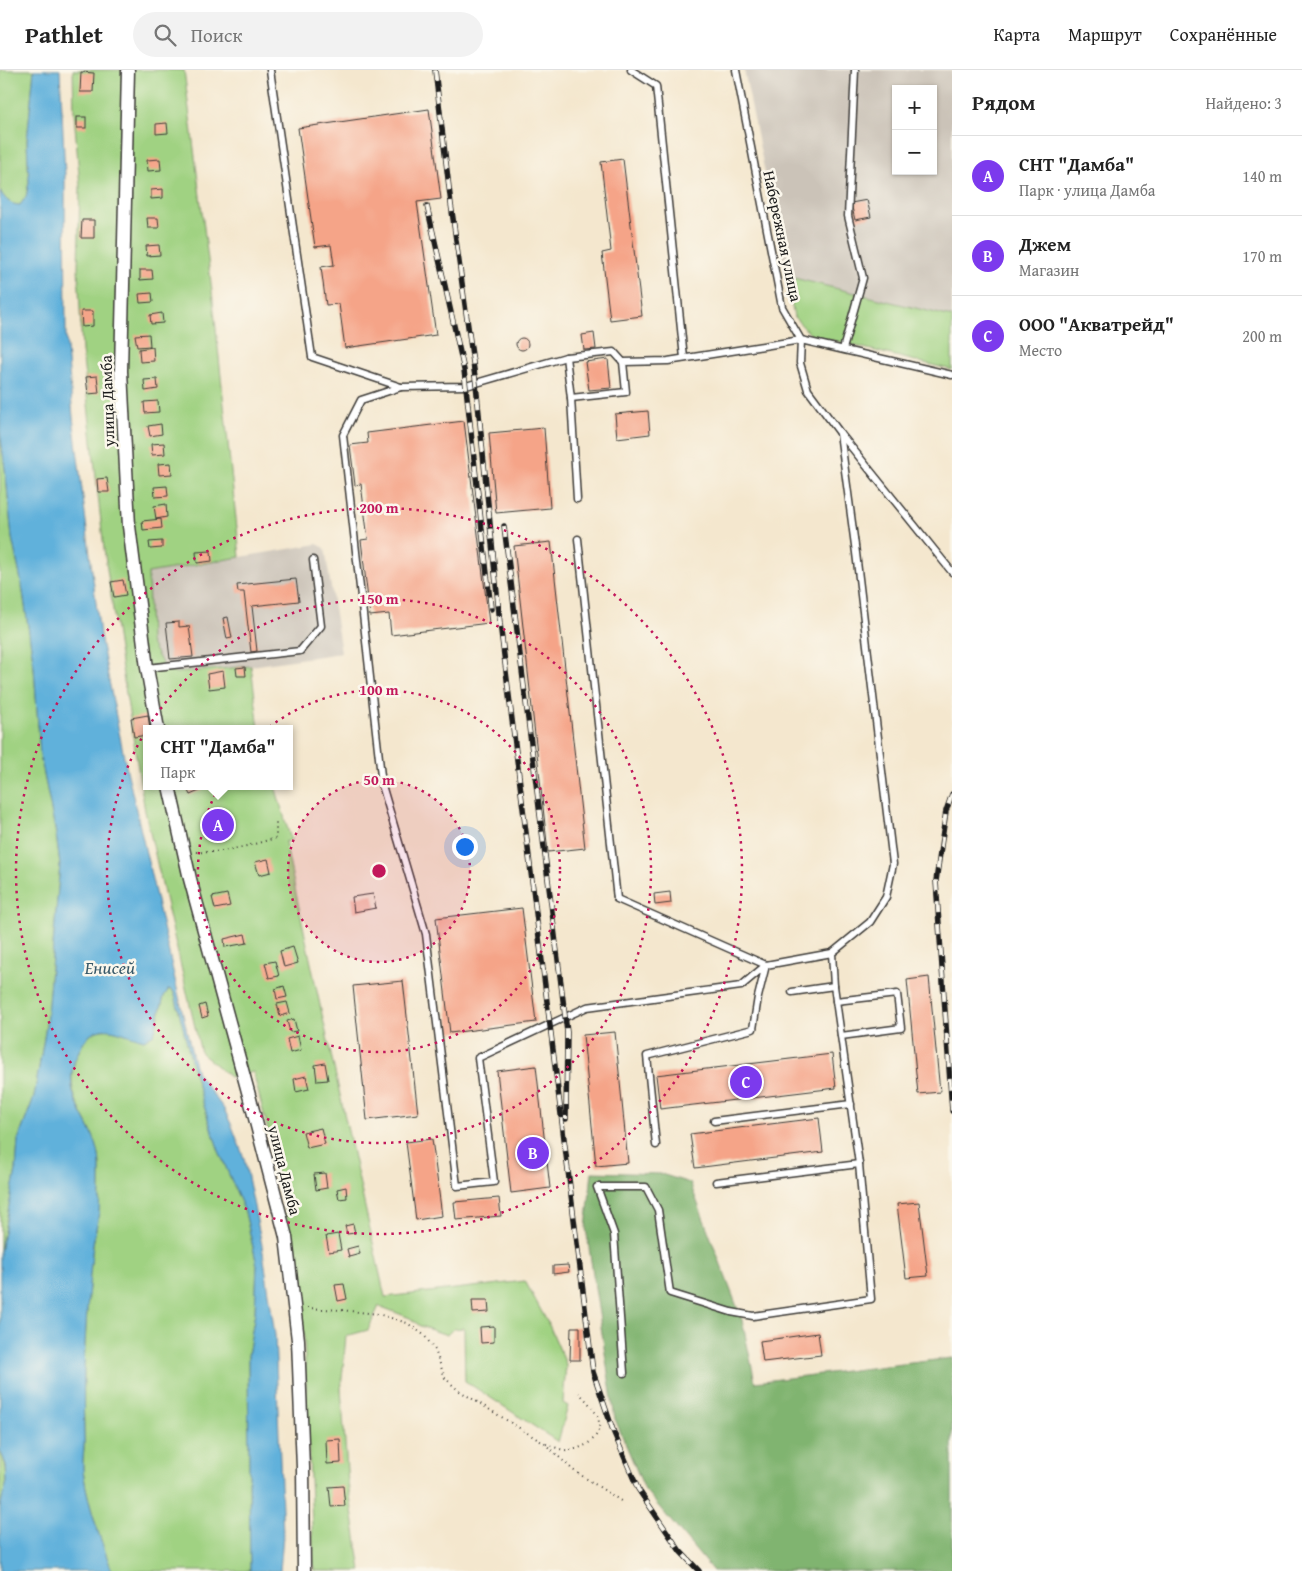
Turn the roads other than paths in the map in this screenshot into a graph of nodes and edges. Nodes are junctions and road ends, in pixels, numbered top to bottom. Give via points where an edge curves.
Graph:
1 (128, 70) edge
2 (270, 70) edge
3 (631, 70) edge
4 (736, 70) edge
5 (855, 70) edge
6 (801, 340) junction
7 (843, 349) junction
8 (566, 357) junction
9 (684, 358) junction
10 (623, 362) junction
11 (952, 375) edge
12 (401, 387) junction
13 (571, 398) junction
14 (840, 433) junction
15 (577, 499) dead end
16 (578, 539) dead end
17 (313, 560) dead end
18 (952, 572) edge
19 (147, 668) junction
20 (157, 725) edge
21 (170, 790) edge
22 (832, 954) junction
23 (766, 965) junction
24 (834, 986) junction
25 (792, 992) dead end
26 (836, 1001) junction
27 (842, 1036) junction
28 (851, 1104) junction
29 (714, 1121) dead end
30 (656, 1145) dead end
31 (859, 1164) junction
32 (716, 1182) dead end
33 (624, 1373) dead end
34 (304, 1571) edge

1 - 19 street, улица Дамба via 121,371 129,526
2 - 12 lane via 312,357
3 - 9 lane via 656,86
4 - 6 lane, Набережная улица via 782,307
5 - 7 lane via 848,216 863,278
6 - 7 lane
6 - 9 lane
6 - 14 lane via 800,363 808,390
7 - 11 lane
8 - 10 lane via 614,352
8 - 12 lane via 471,385
8 - 13 lane
9 - 10 lane
10 - 13 lane via 626,392
12 - 23 lane via 362,400 343,435 382,785 426,934 457,1186 494,1182 478,1058 587,1007 741,986
13 - 15 lane
14 - 18 lane
14 - 22 lane via 893,864 886,897 870,922
16 - 23 lane via 617,899
17 - 19 lane via 321,626 300,651
19 - 20 street, улица Дамба
21 - 34 street, улица Дамба via 183,851 286,1237 298,1340
22 - 23 lane
22 - 24 lane
23 - 30 lane via 753,1029 647,1056
24 - 25 lane
24 - 26 lane
26 - 27 lane
26 - 27 lane via 897,994 901,1028
27 - 28 lane
28 - 29 lane
28 - 31 lane
31 - 32 lane
31 - 33 lane via 871,1299 754,1316 670,1293 658,1210 646,1186 597,1187 614,1234

